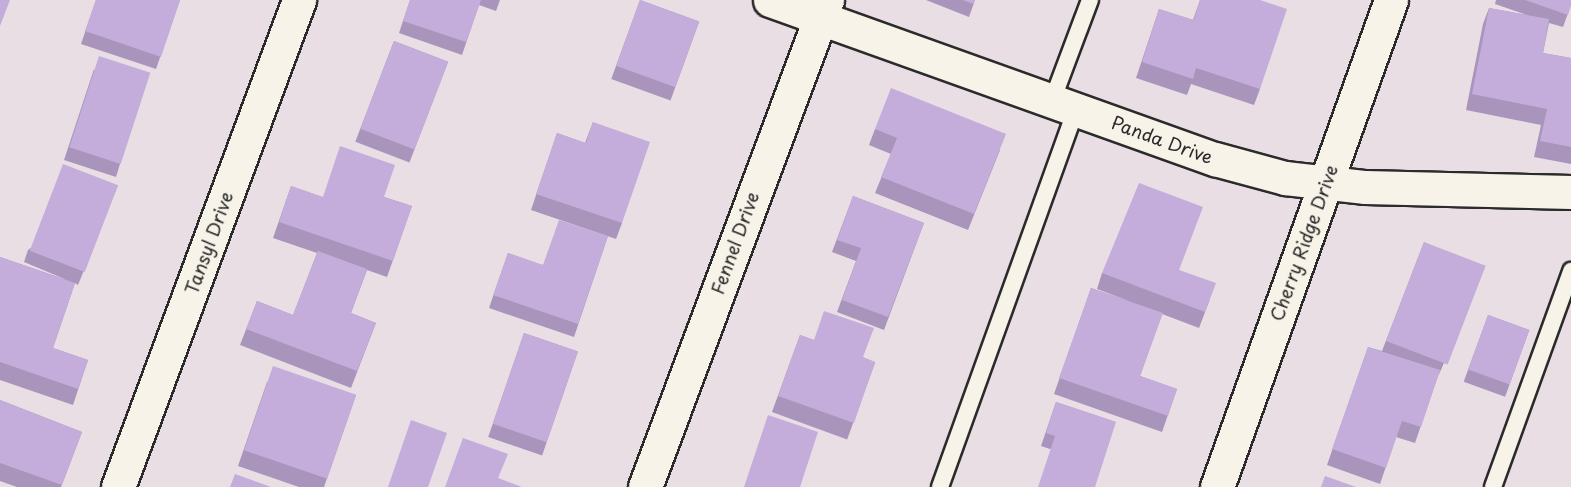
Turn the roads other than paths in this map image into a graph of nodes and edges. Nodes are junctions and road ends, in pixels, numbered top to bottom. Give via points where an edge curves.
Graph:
1 (299, 0) edge
2 (770, 0) edge
3 (1090, 0) edge
4 (1391, 0) edge
5 (824, 9) edge
6 (1064, 105) junction
7 (1325, 183) junction
8 (1571, 192) edge
9 (1571, 271) edge
10 (118, 487) edge
11 (645, 487) edge
12 (940, 487) edge
13 (1217, 487) edge
14 (1493, 487) edge

1 - 10 street, Tansyl Drive
2 - 5 street, Panda Drive
3 - 6 lane
4 - 7 street, Cherry Ridge Drive
5 - 6 street, Panda Drive
5 - 11 street, Fennel Drive
6 - 7 street, Panda Drive via 1241,166
6 - 12 lane
7 - 8 street, Panda Drive via 1420,190
7 - 13 street, Cherry Ridge Drive
9 - 14 lane

